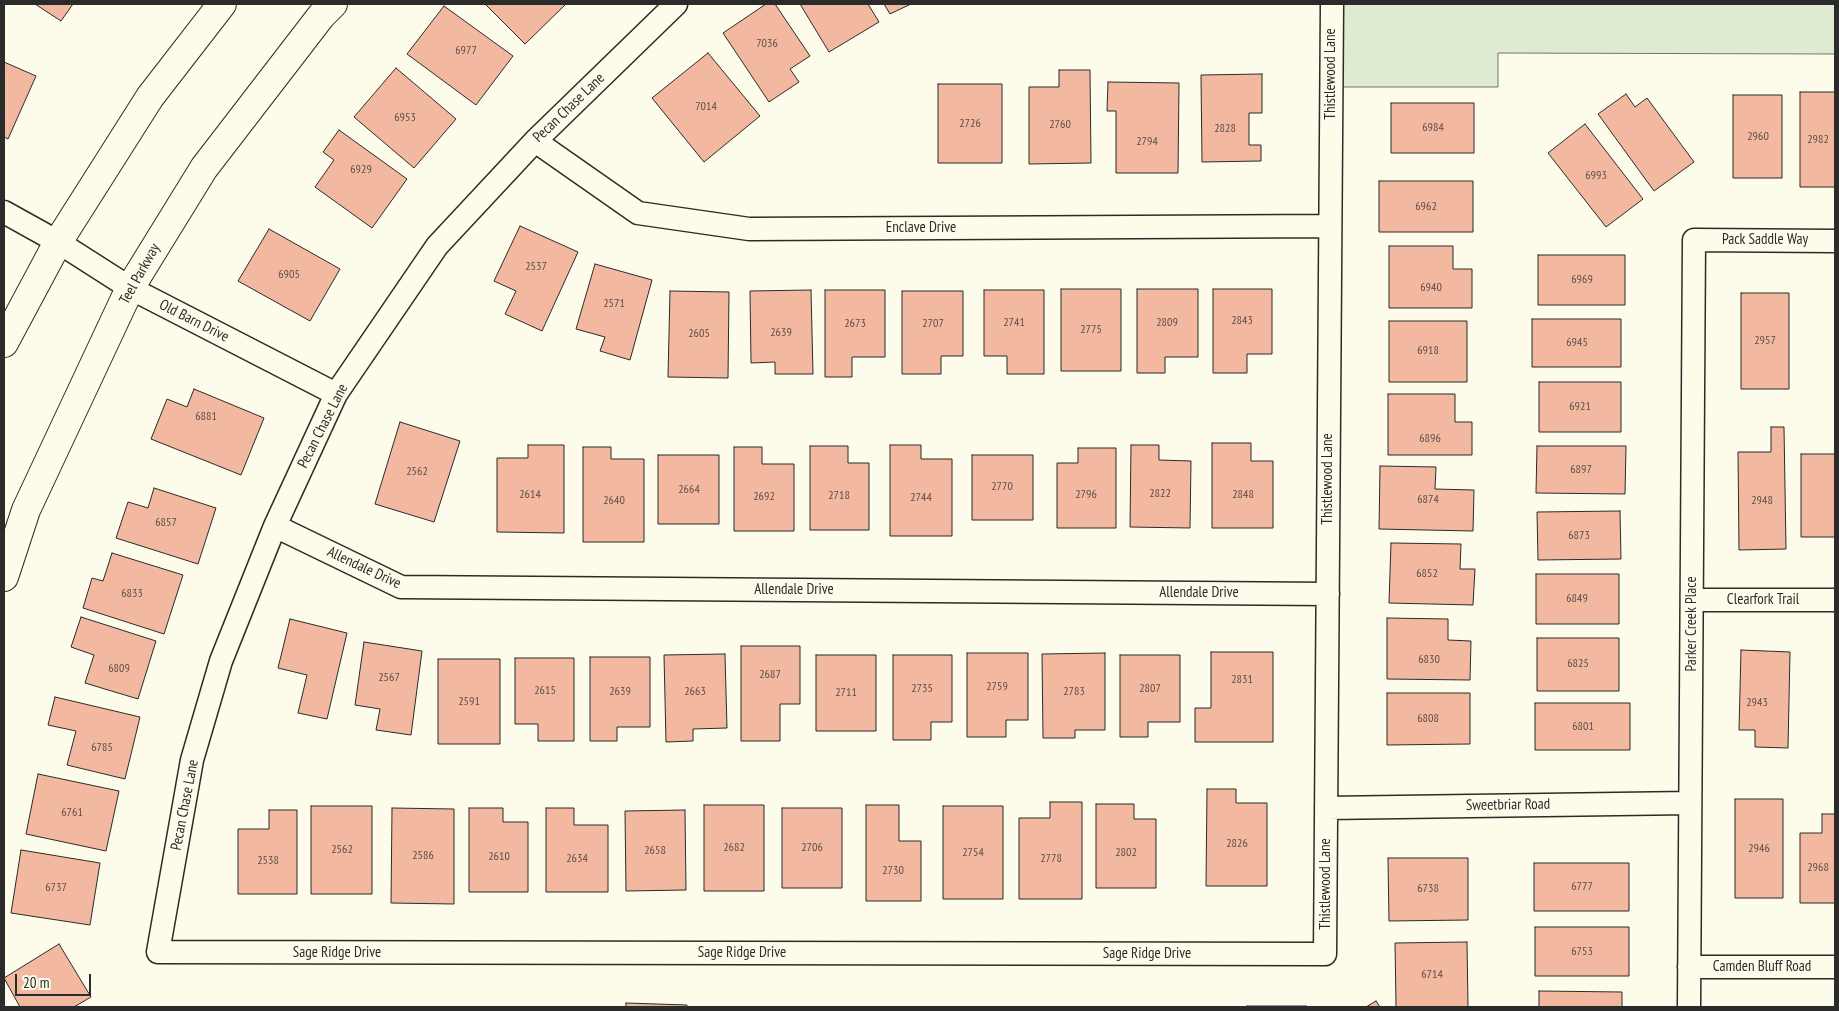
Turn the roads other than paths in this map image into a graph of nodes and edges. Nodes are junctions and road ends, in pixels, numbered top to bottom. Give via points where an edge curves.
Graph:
1 (222, 4) edge
2 (333, 4) edge
3 (676, 4) edge
4 (1332, 4) edge
5 (535, 141) junction
6 (4, 212) edge
7 (1330, 226) junction
8 (1694, 240) joint
9 (1835, 240) edge
10 (58, 242) junction
11 (130, 288) junction
12 (4, 343) edge
13 (336, 394) junction
14 (275, 526) junction
15 (4, 578) edge
16 (1328, 594) junction
17 (1692, 600) junction
18 (1835, 600) edge
19 (1690, 803) junction
20 (1326, 808) junction
21 (158, 952) joint
22 (1325, 954) joint
23 (1689, 967) junction
24 (1835, 967) edge
25 (1689, 1007) edge

1 - 10 main road via 150,97
2 - 11 main road, Teel Parkway via 204,168
3 - 5 street, Pecan Chase Lane
4 - 7 street, Thistlewood Lane
5 - 7 street, Enclave Drive via 638,213 749,229
5 - 13 street, Pecan Chase Lane via 437,246
6 - 10 street, Old Barn Drive
7 - 16 street, Thistlewood Lane
8 - 9 street, Pack Saddle Way
8 - 17 street, Parker Creek Place
10 - 11 street, Old Barn Drive
10 - 12 main road
11 - 13 street, Old Barn Drive
11 - 15 main road, Teel Parkway via 26,510
13 - 14 street, Pecan Chase Lane
14 - 16 street, Allendale Drive via 401,587
14 - 21 street, Pecan Chase Lane via 221,661 192,760
16 - 20 street, Thistlewood Lane
17 - 18 street, Clearfork Trail
17 - 19 street, Parker Creek Place
19 - 20 street, Sweetbriar Road
19 - 23 street, Parker Creek Place
20 - 22 street, Thistlewood Lane
21 - 22 street, Sage Ridge Drive
23 - 24 street, Camden Bluff Road
23 - 25 street, Parker Creek Place

